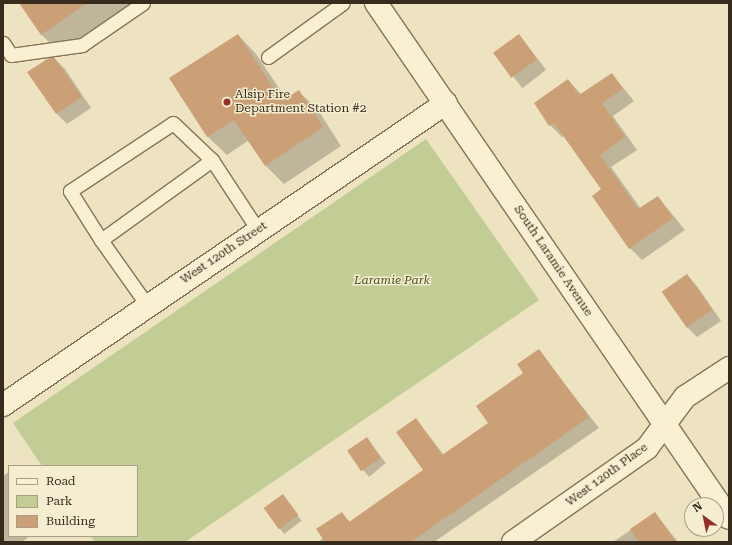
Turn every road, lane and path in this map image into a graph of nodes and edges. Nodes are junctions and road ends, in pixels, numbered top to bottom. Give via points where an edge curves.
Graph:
1 (143, 3) edge
2 (343, 3) edge
3 (376, 3) edge
4 (3, 43) edge
5 (268, 56) dead end
6 (446, 103) junction
7 (212, 160) junction
8 (258, 230) junction
9 (101, 240) junction
10 (147, 305) junction
11 (729, 368) edge
12 (3, 405) edge
13 (664, 424) junction
14 (729, 518) edge
15 (513, 542) edge

1 - 4 lane via 82,45 11,55
2 - 5 lane
3 - 6 street, South Laramie Avenue
6 - 8 street, West 120th Street
6 - 13 street, South Laramie Avenue
7 - 8 lane
7 - 9 lane
7 - 9 lane via 173,123 70,191
8 - 10 street, West 120th Street
9 - 10 lane
10 - 12 street, West 120th Street
11 - 13 street, West 120th Place via 685,397
13 - 14 street, South Laramie Avenue
13 - 15 street, West 120th Place via 647,448

